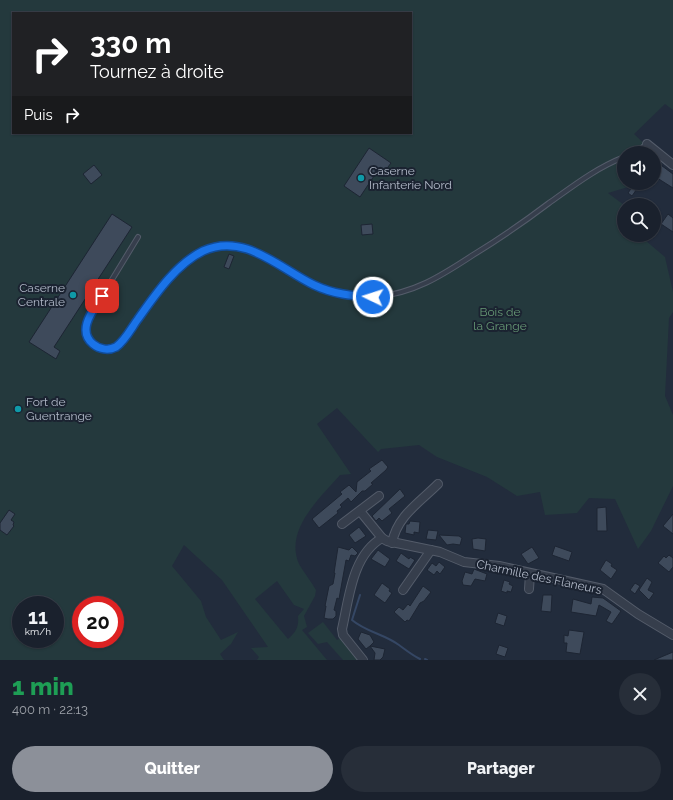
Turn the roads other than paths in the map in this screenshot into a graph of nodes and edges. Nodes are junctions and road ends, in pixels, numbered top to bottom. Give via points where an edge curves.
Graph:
1 (647, 144) joint
2 (645, 146) edge
3 (617, 160) edge
4 (673, 165) edge
5 (138, 237) dead end
6 (438, 484) dead end
7 (379, 496) dead end
8 (360, 511) junction
9 (342, 524) dead end
10 (382, 538) junction
11 (392, 543) junction
12 (431, 550) junction
13 (530, 574) junction
14 (529, 589) dead end
15 (403, 590) dead end
16 (673, 635) edge
17 (363, 660) edge

1 - 2 lane
1 - 4 street
3 - 5 lane via 604,165 452,270 424,285 399,292 373,297 340,295 314,285 246,248 234,245 216,247 203,252 178,271 152,299 121,342 110,349 97,347 86,332 88,319
6 - 11 street via 399,521
7 - 8 street
8 - 9 street
8 - 10 street
10 - 11 street, Charmille des Flaneurs
10 - 17 street via 374,543 357,566 342,629 343,635
11 - 12 street, Charmille des Flaneurs
12 - 13 street, Charmille des Flaneurs via 464,562 477,562
12 - 15 street
13 - 14 street
13 - 16 street, Charmille des Flaneurs via 604,589

